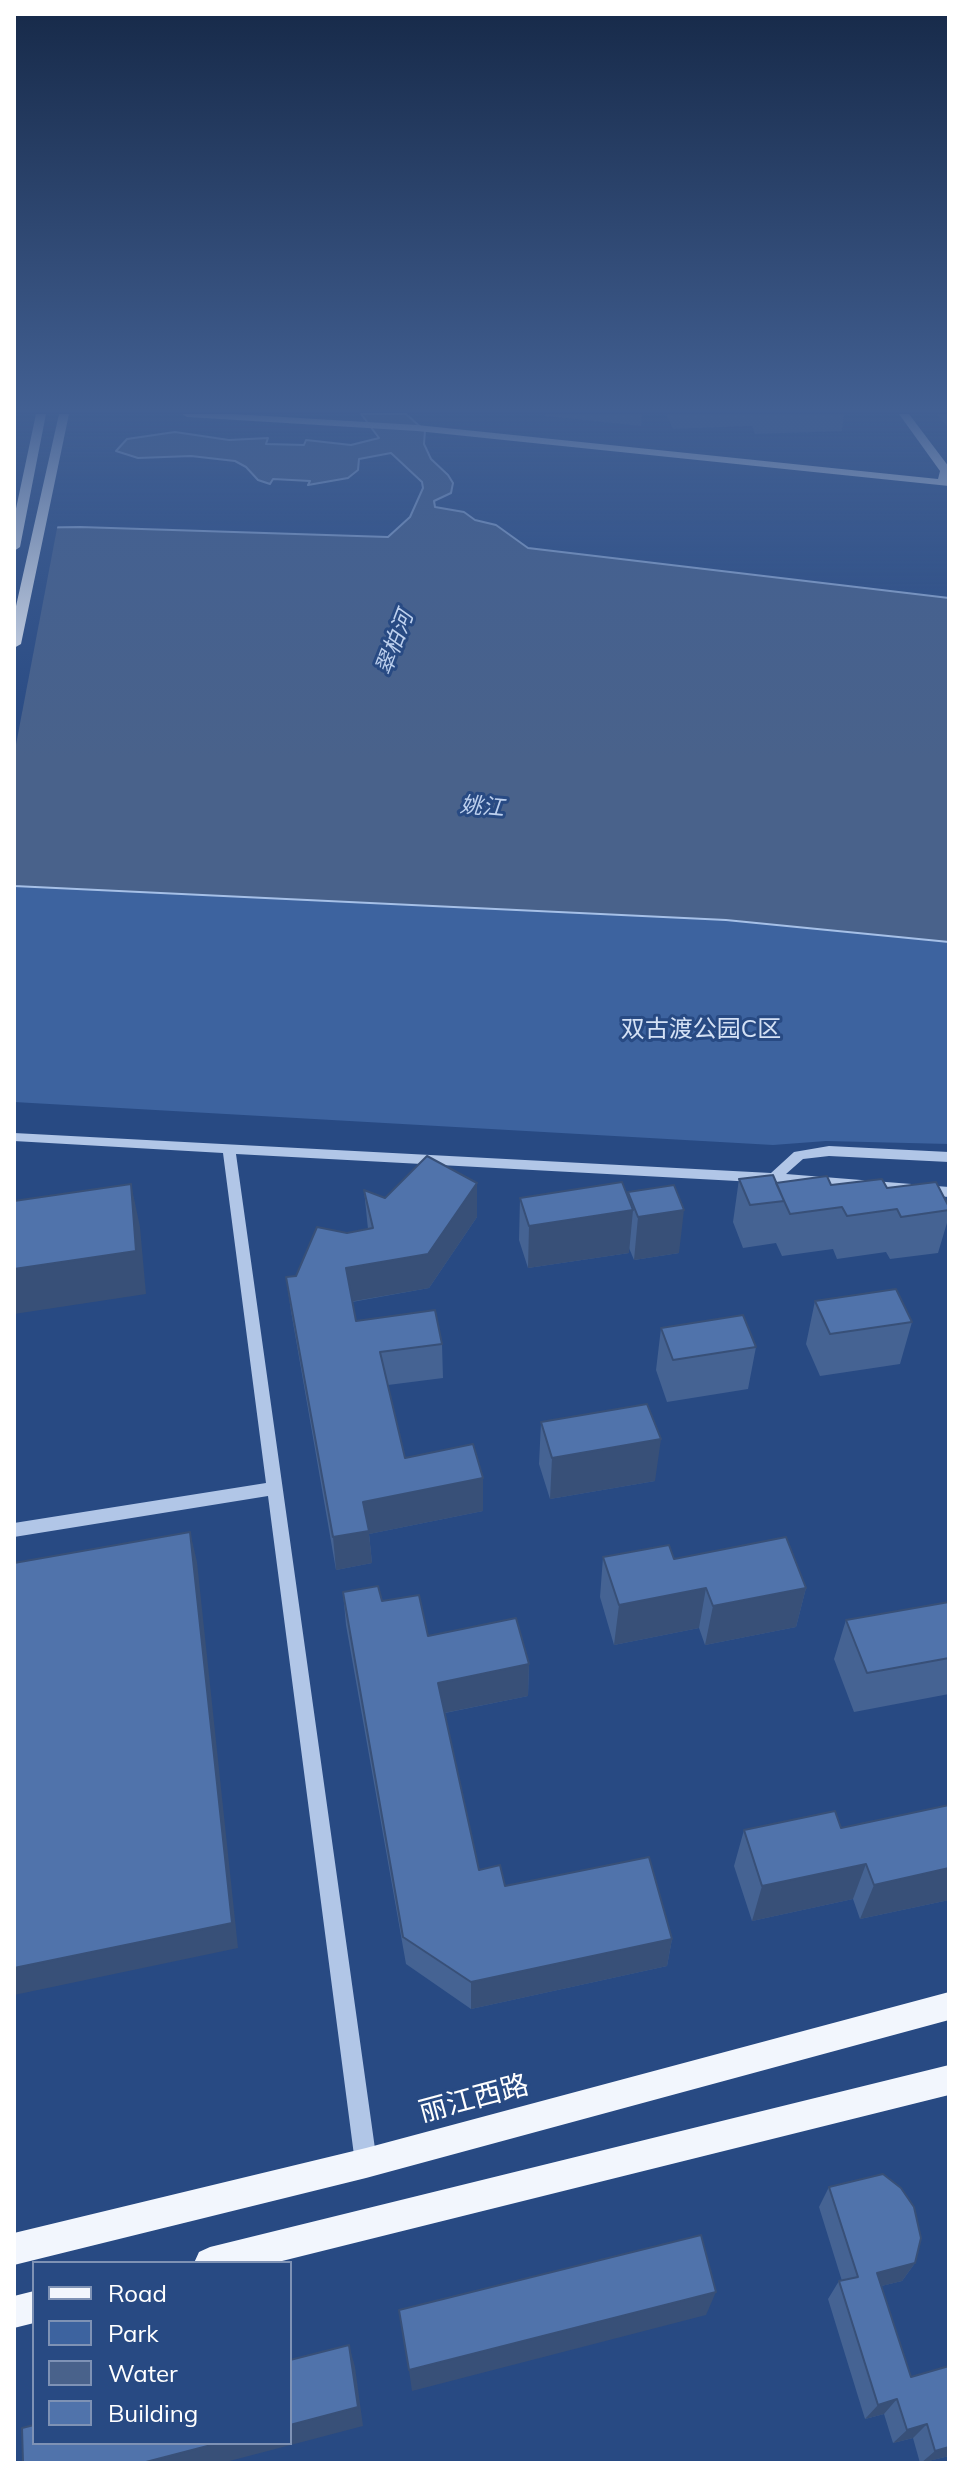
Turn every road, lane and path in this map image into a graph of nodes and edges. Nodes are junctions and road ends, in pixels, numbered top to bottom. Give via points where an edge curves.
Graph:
1 (39, 530) edge
2 (14, 644) edge
3 (14, 1137) edge
4 (229, 1148) junction
5 (949, 1157) edge
6 (774, 1178) junction
7 (949, 1192) edge
8 (274, 1488) junction
9 (14, 1530) edge
10 (949, 2006) edge
11 (949, 2080) edge
12 (366, 2163) junction
13 (14, 2249) edge
14 (218, 2261) edge

1 - 2 main road
3 - 4 street
4 - 6 street
4 - 8 street
5 - 6 street via 829,1151 799,1155
6 - 7 street
8 - 9 street
8 - 12 street
10 - 12 main road, 丽江西路
11 - 14 main road
12 - 13 main road, 丽江西路

